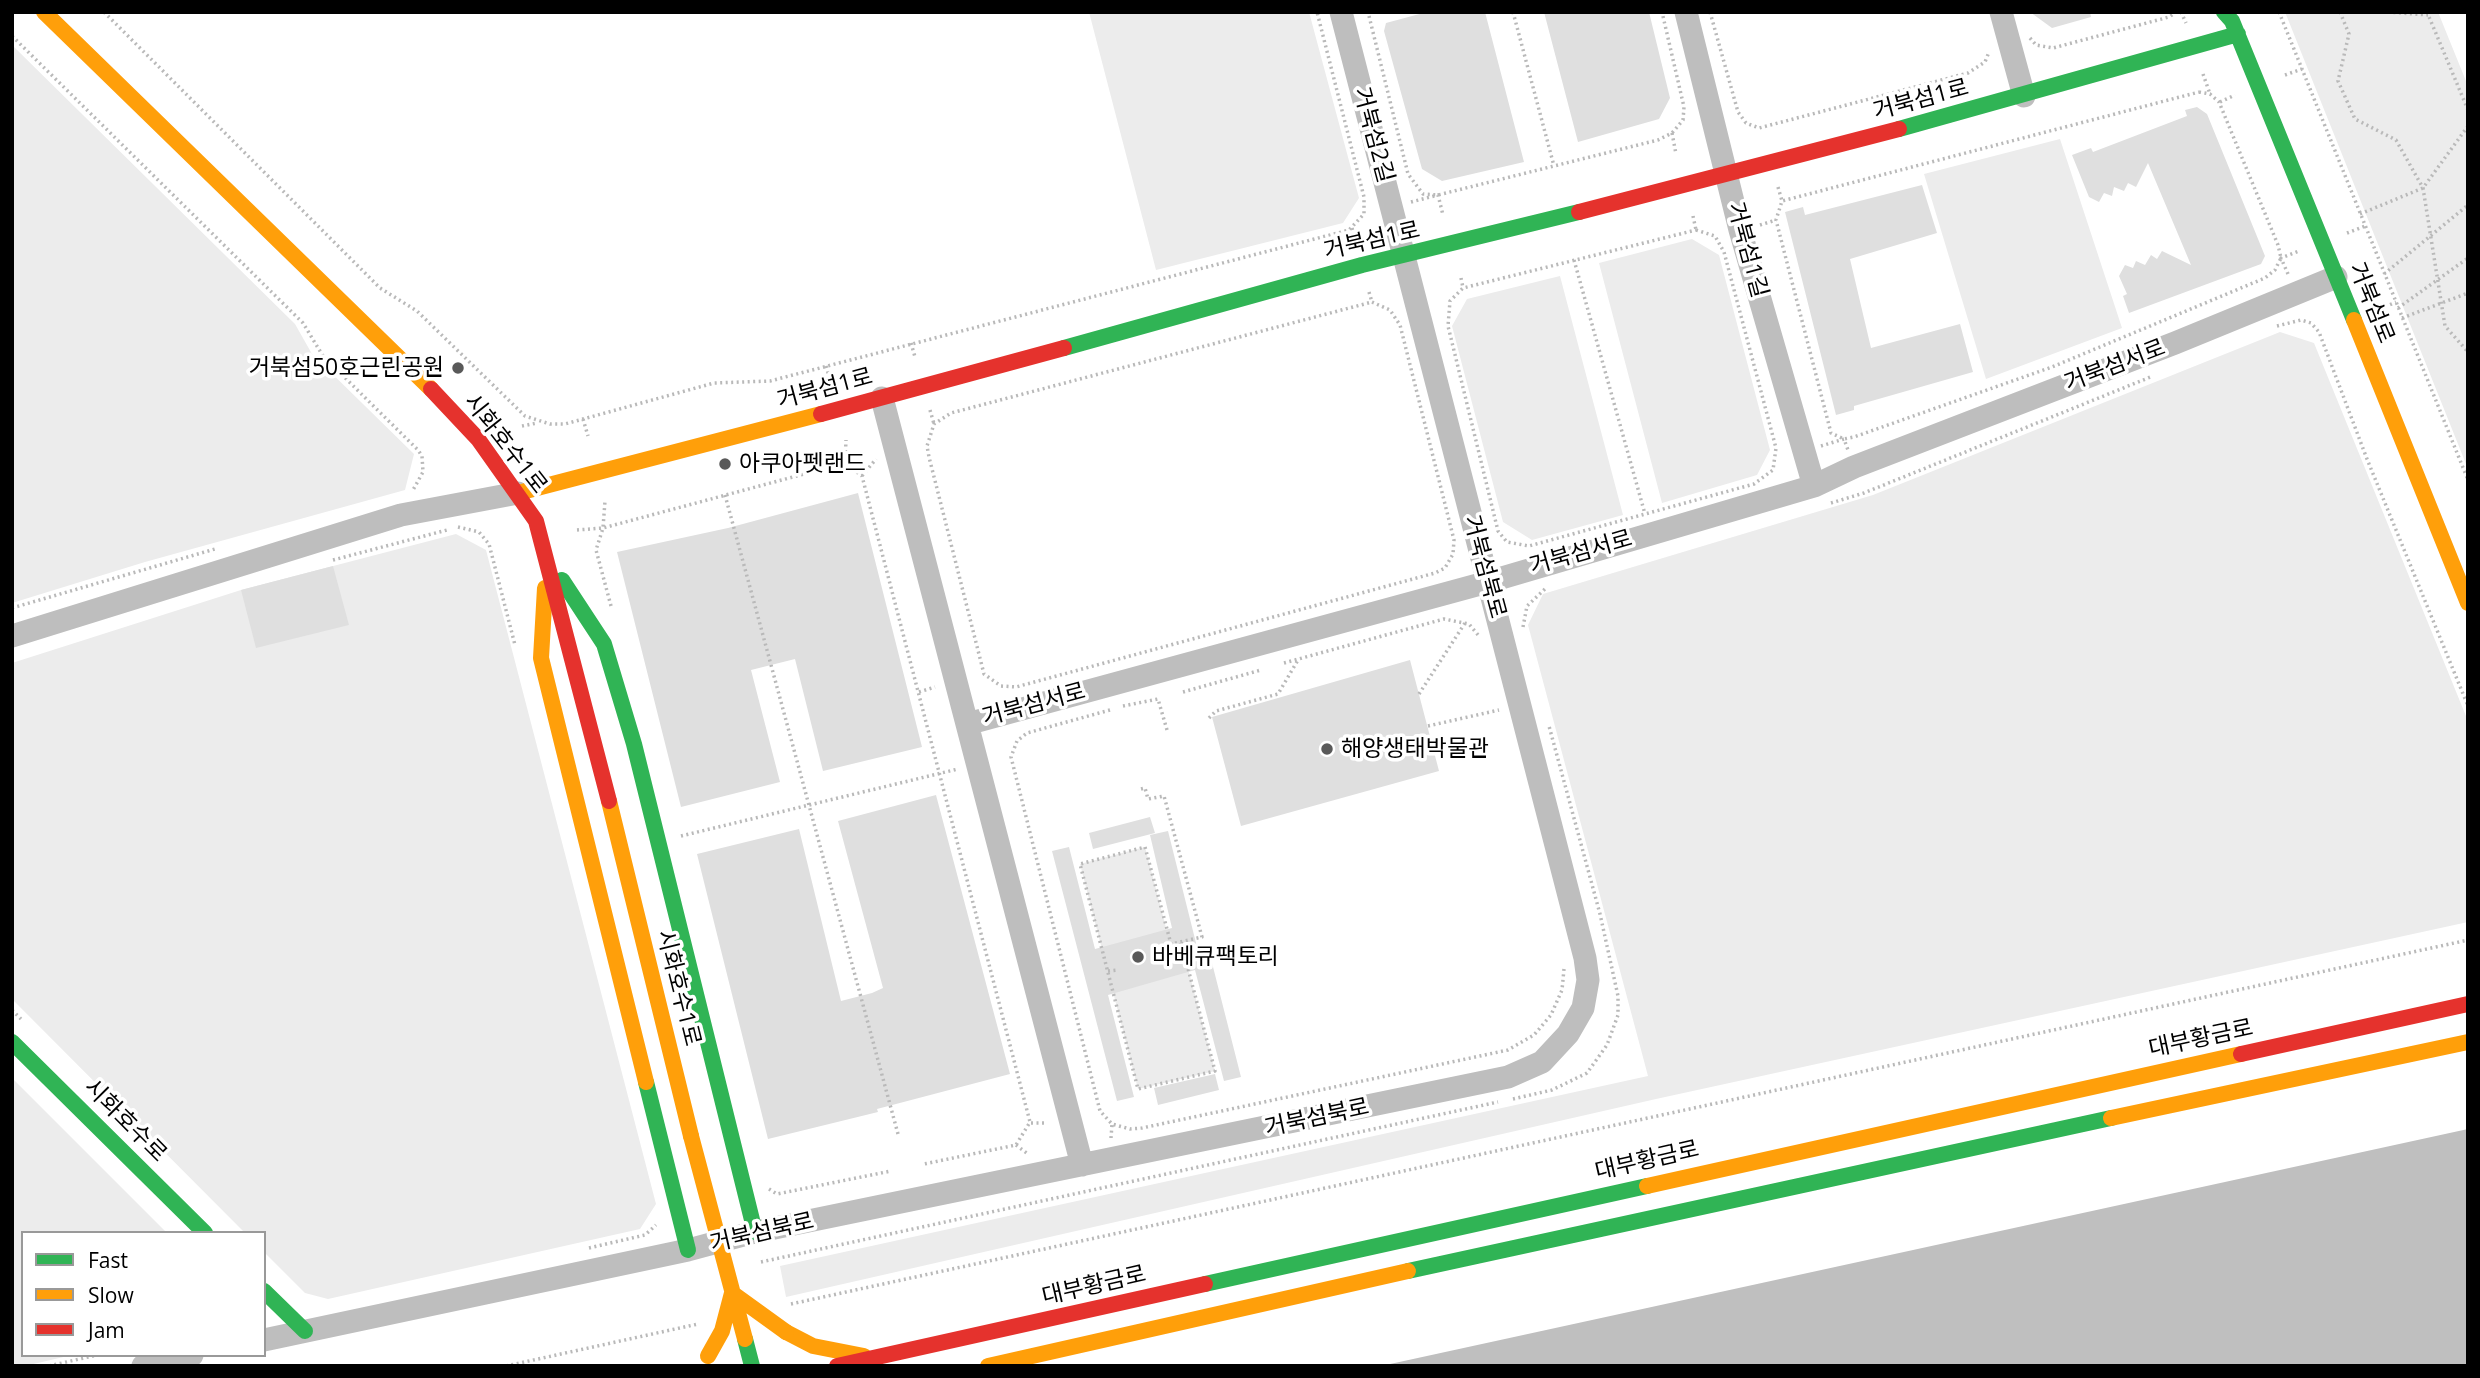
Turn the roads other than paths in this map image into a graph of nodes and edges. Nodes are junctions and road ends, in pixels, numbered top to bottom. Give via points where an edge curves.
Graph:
1 (44, 12) edge
2 (1341, 12) edge
3 (1686, 12) edge
4 (2001, 12) edge
5 (2232, 20) edge
6 (2024, 96) junction
7 (1727, 175) junction
8 (1405, 257) junction
9 (2336, 276) junction
10 (882, 398) junction
11 (518, 493) junction
12 (1821, 495) junction
13 (546, 555) junction
14 (1488, 582) junction
15 (2468, 603) edge
16 (12, 636) edge
17 (967, 724) junction
18 (2468, 1004) edge
19 (12, 1042) edge
20 (2468, 1042) edge
21 (1083, 1165) junction
22 (203, 1231) edge
23 (755, 1232) junction
24 (688, 1250) junction
25 (266, 1293) edge
26 (732, 1293) junction
27 (305, 1331) junction
28 (266, 1340) edge
29 (183, 1357) edge
30 (876, 1358) junction
31 (705, 1361) edge
32 (143, 1366) edge
33 (752, 1366) edge
34 (837, 1366) edge
35 (988, 1366) edge

1 - 11 main road, 시화호수1로 via 396,353 478,439
2 - 8 street, 거북섬2길
3 - 7 street, 거북섬1길
4 - 6 street
5 - 6 main road, 거북섬1로
5 - 9 main road, 거북섬로
6 - 7 main road, 거북섬1로
7 - 8 main road, 거북섬1로
7 - 12 street, 거북섬1길
8 - 10 main road, 거북섬1로
8 - 14 street, 거북섬북로
9 - 12 street, 거북섬서로 via 1854,467
9 - 15 main road, 거북섬로
10 - 11 main road, 거북섬1로
10 - 17 street, 거북섬서로
11 - 13 main road, 시화호수1로 via 536,521
11 - 16 street via 401,515
12 - 14 street, 거북섬서로
13 - 23 main road via 604,644 634,744
13 - 24 main road via 541,658
13 - 26 main road, 시화호수1로, bridge
14 - 17 street, 거북섬서로
14 - 21 street, 거북섬북로 via 1585,958 1588,981 1583,1008 1568,1034 1542,1062 1508,1077
17 - 21 street
18 - 30 main road, 대부황금로
19 - 22 main road, 시화호수로
20 - 35 main road via 1755,1193
21 - 23 street, 거북섬북로
23 - 24 street, 거북섬북로
24 - 27 street, 거북섬북로
25 - 27 main road
26 - 30 main road, bridge via 813,1346
26 - 31 main road, bridge via 722,1331
26 - 33 main road, 시화호수1로, bridge
27 - 28 street, 거북섬북로
29 - 32 street
30 - 34 main road, 대부황금로

